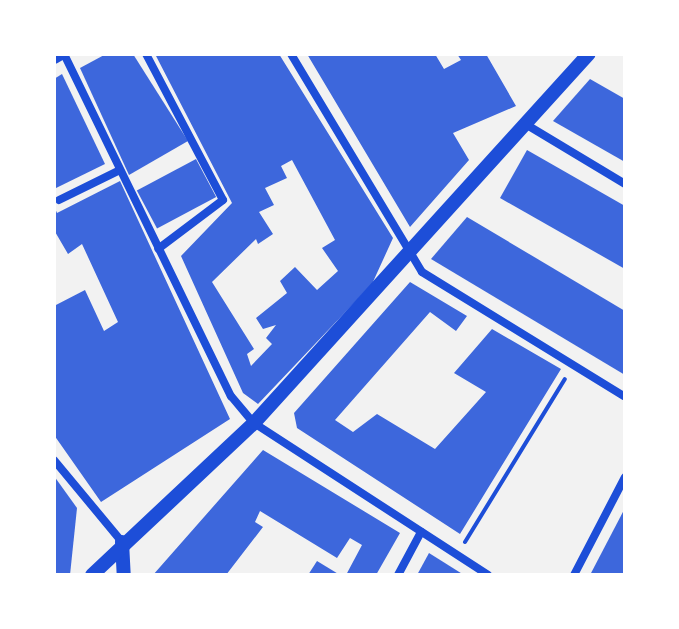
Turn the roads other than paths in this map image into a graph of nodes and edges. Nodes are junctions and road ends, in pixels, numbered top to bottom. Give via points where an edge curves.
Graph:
1 (146, 54) edge
2 (291, 54) edge
3 (589, 54) edge
4 (59, 55) edge
5 (527, 125) junction
6 (118, 171) junction
7 (625, 184) edge
8 (59, 200) dead end
9 (158, 249) junction
10 (411, 255) junction
11 (625, 397) edge
12 (254, 423) junction
13 (54, 460) edge
14 (625, 477) edge
15 (421, 532) junction
16 (122, 542) junction
17 (92, 575) edge
18 (124, 575) edge
19 (398, 575) edge
20 (488, 575) edge
21 (574, 575) edge

1 - 9 street via 223,200
2 - 10 street
3 - 5 street
4 - 6 street
5 - 7 street
5 - 10 street
6 - 8 street
6 - 9 street
9 - 12 street via 231,396
10 - 11 street via 422,272
10 - 12 street
12 - 15 street
12 - 16 street
13 - 16 street
14 - 21 street
15 - 19 street
15 - 20 street
16 - 17 street
16 - 18 street

